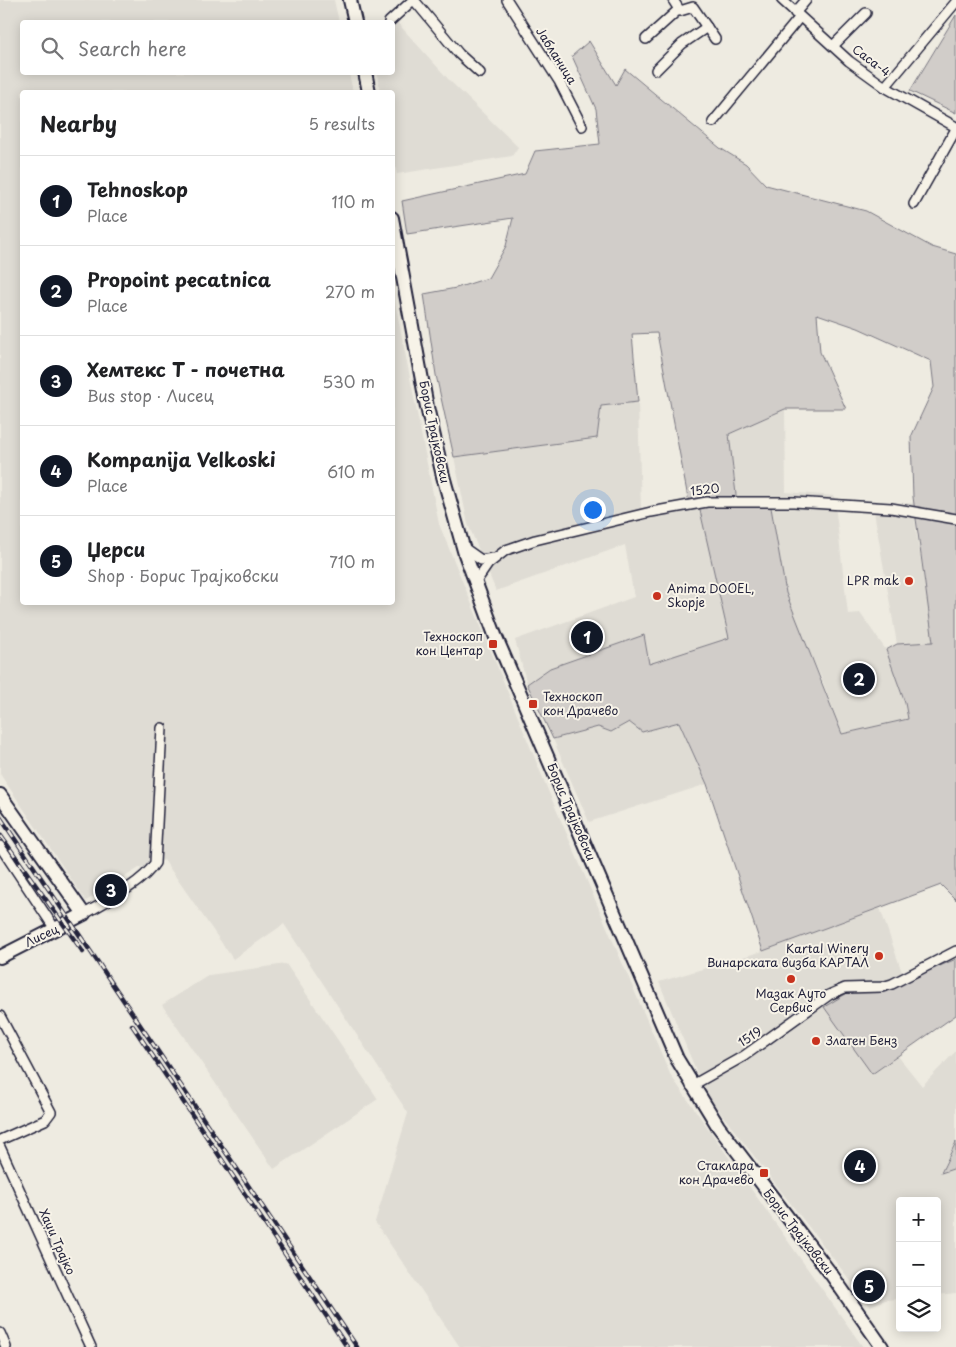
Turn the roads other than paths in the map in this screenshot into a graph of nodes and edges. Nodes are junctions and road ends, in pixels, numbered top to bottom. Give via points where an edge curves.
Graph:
1 (350, 0) edge
2 (413, 0) edge
3 (507, 0) edge
4 (673, 0) edge
5 (782, 0) edge
6 (806, 0) edge
7 (956, 2) edge
8 (678, 10) junction
9 (866, 13) dead end
10 (797, 15) junction
11 (355, 20) edge
12 (391, 20) edge
13 (707, 27) junction
14 (646, 39) dead end
15 (715, 39) dead end
16 (833, 46) junction
17 (656, 70) dead end
18 (480, 73) dead end
19 (366, 75) edge
20 (885, 87) junction
21 (369, 90) edge
22 (713, 122) dead end
23 (582, 126) dead end
24 (956, 128) edge
25 (914, 204) dead end
26 (395, 234) edge
27 (956, 520) edge
28 (463, 547) junction
29 (494, 558) junction
30 (475, 583) junction
31 (162, 728) dead end
32 (0, 795) edge
33 (0, 846) edge
34 (84, 914) junction
35 (55, 929) junction
36 (956, 951) edge
37 (0, 957) edge
38 (0, 1016) edge
39 (692, 1086) junction
40 (0, 1140) edge
41 (0, 1147) edge
42 (0, 1333) edge
43 (6, 1347) edge
44 (91, 1347) edge
45 (882, 1347) edge

1 - 11 main road
2 - 12 street
2 - 18 street via 459,54
3 - 23 street, Јабланица via 559,82
4 - 8 street
5 - 10 street, Саса-4
6 - 10 street
7 - 20 street
8 - 13 street via 693,7
8 - 14 street
9 - 16 street
10 - 16 street, Саса-4
10 - 22 street
13 - 15 street
13 - 17 street via 682,44
16 - 20 street, Саса-4
19 - 21 main road
20 - 24 street, Саса-4
24 - 25 street
26 - 28 main road, Борис Трајковски via 427,407
27 - 29 street, 1520 via 892,508 794,502 707,502 535,540 506,550
28 - 29 street via 481,560
28 - 30 main road, Борис Трајковски
29 - 30 street, 1520
30 - 39 main road, Борис Трајковски via 677,1059
31 - 34 street via 155,863 139,879
32 - 34 main road
33 - 35 street
34 - 35 main road, Лисец
35 - 37 main road, Лисец
36 - 39 street, 1519 via 892,984 845,988 829,995 744,1056
38 - 40 street via 51,1112 45,1120
39 - 45 main road, Борис Трајковски
41 - 44 street, Хаџи Трајко
42 - 43 street

